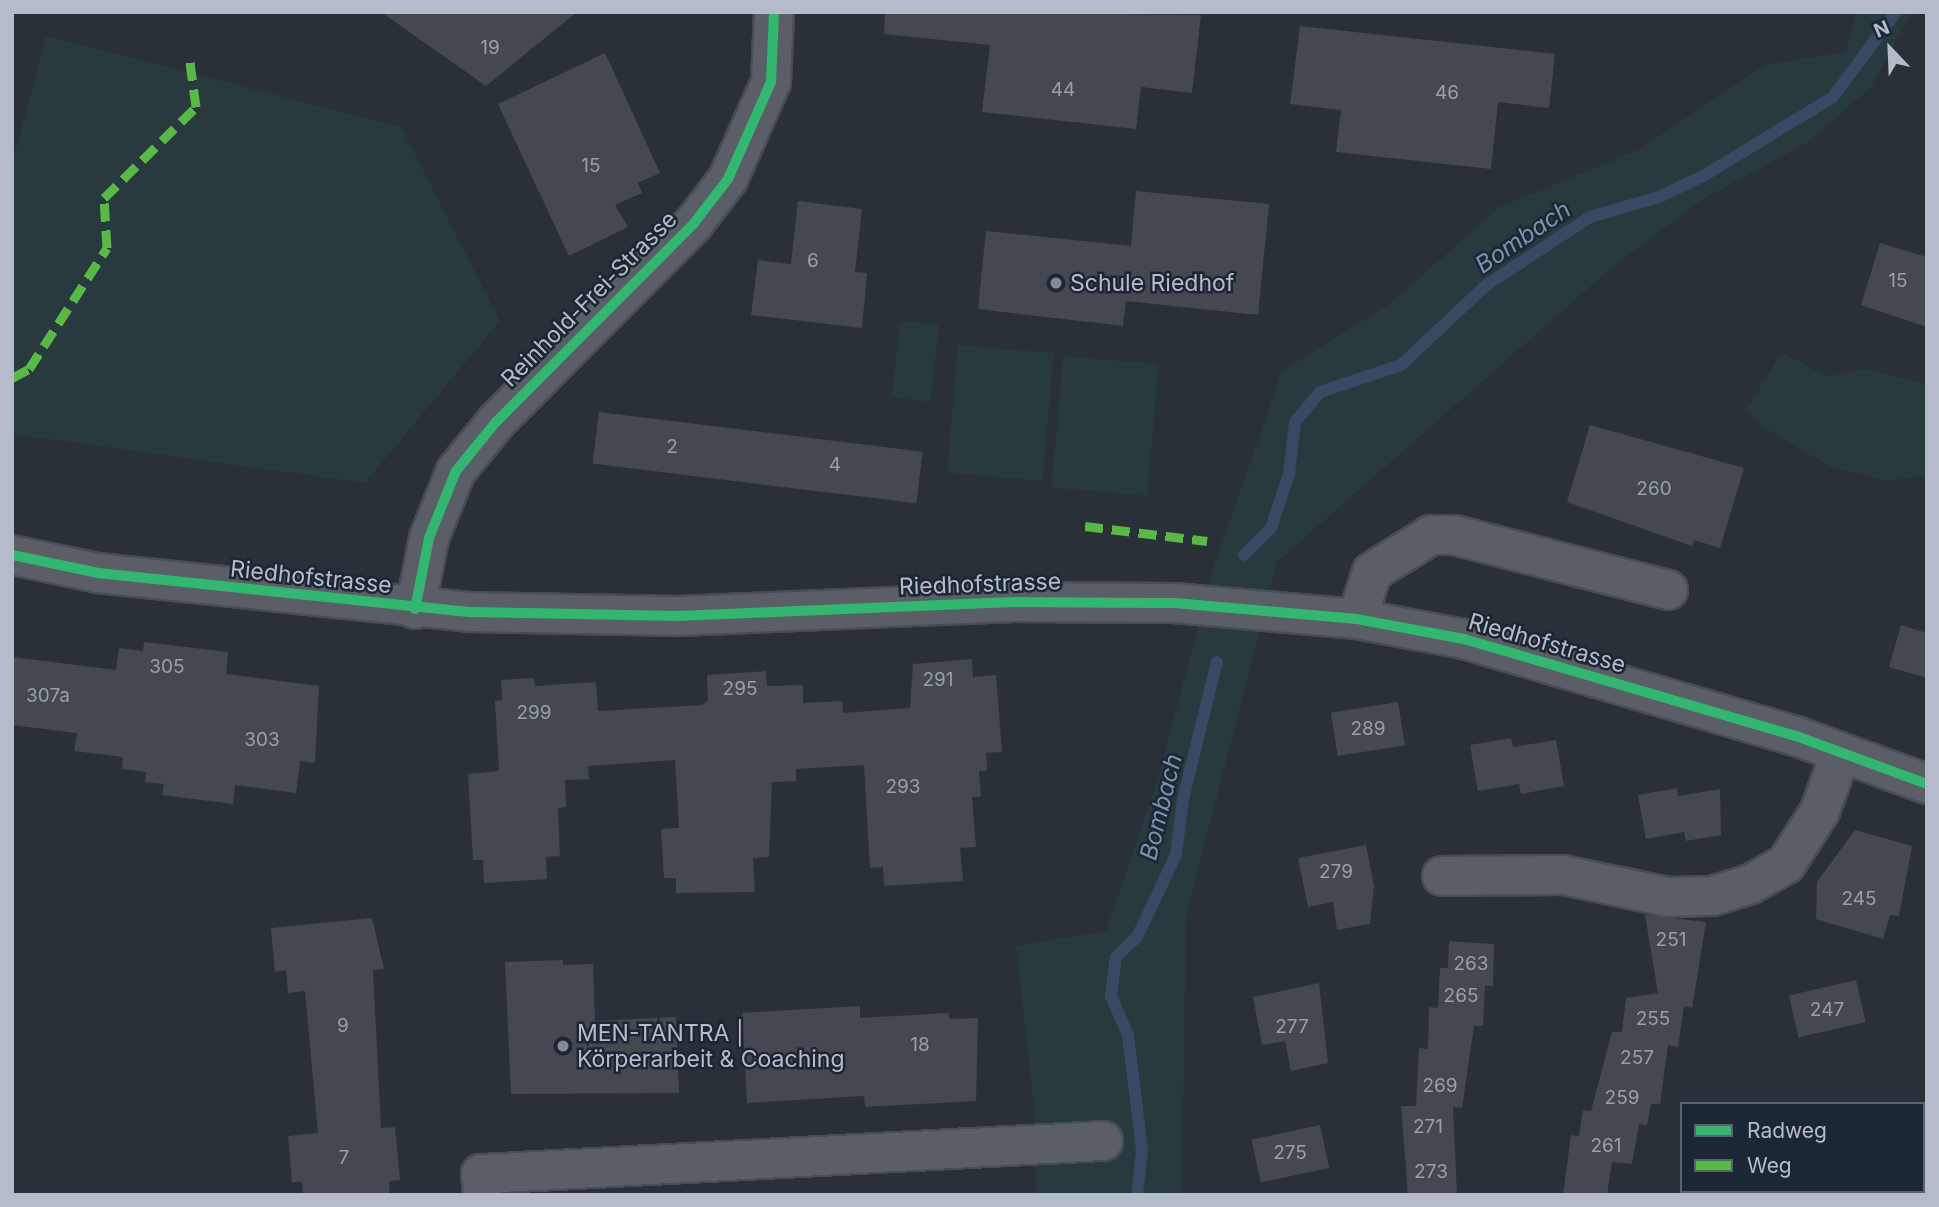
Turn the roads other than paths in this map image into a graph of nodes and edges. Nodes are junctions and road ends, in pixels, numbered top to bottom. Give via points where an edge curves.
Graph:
1 (774, 12) edge
2 (12, 555) edge
3 (1668, 590) dead end
4 (415, 608) junction
5 (1357, 619) junction
6 (1840, 755) junction
7 (1927, 784) edge
8 (1442, 876) dead end
9 (1103, 1141) dead end
10 (482, 1184) edge

1 - 4 street, Reinhold-Frei-Strasse via 771,82 728,179 694,223 496,422 456,471 429,538
2 - 4 street, Riedhofstrasse via 99,573
3 - 5 street via 1454,535 1431,535 1372,572
4 - 5 street, Riedhofstrasse via 678,616 1160,603
5 - 6 street, Riedhofstrasse via 1464,639
6 - 7 street, Riedhofstrasse
6 - 8 street via 1820,811 1786,864 1749,885 1712,896 1668,897 1563,875
9 - 10 street

